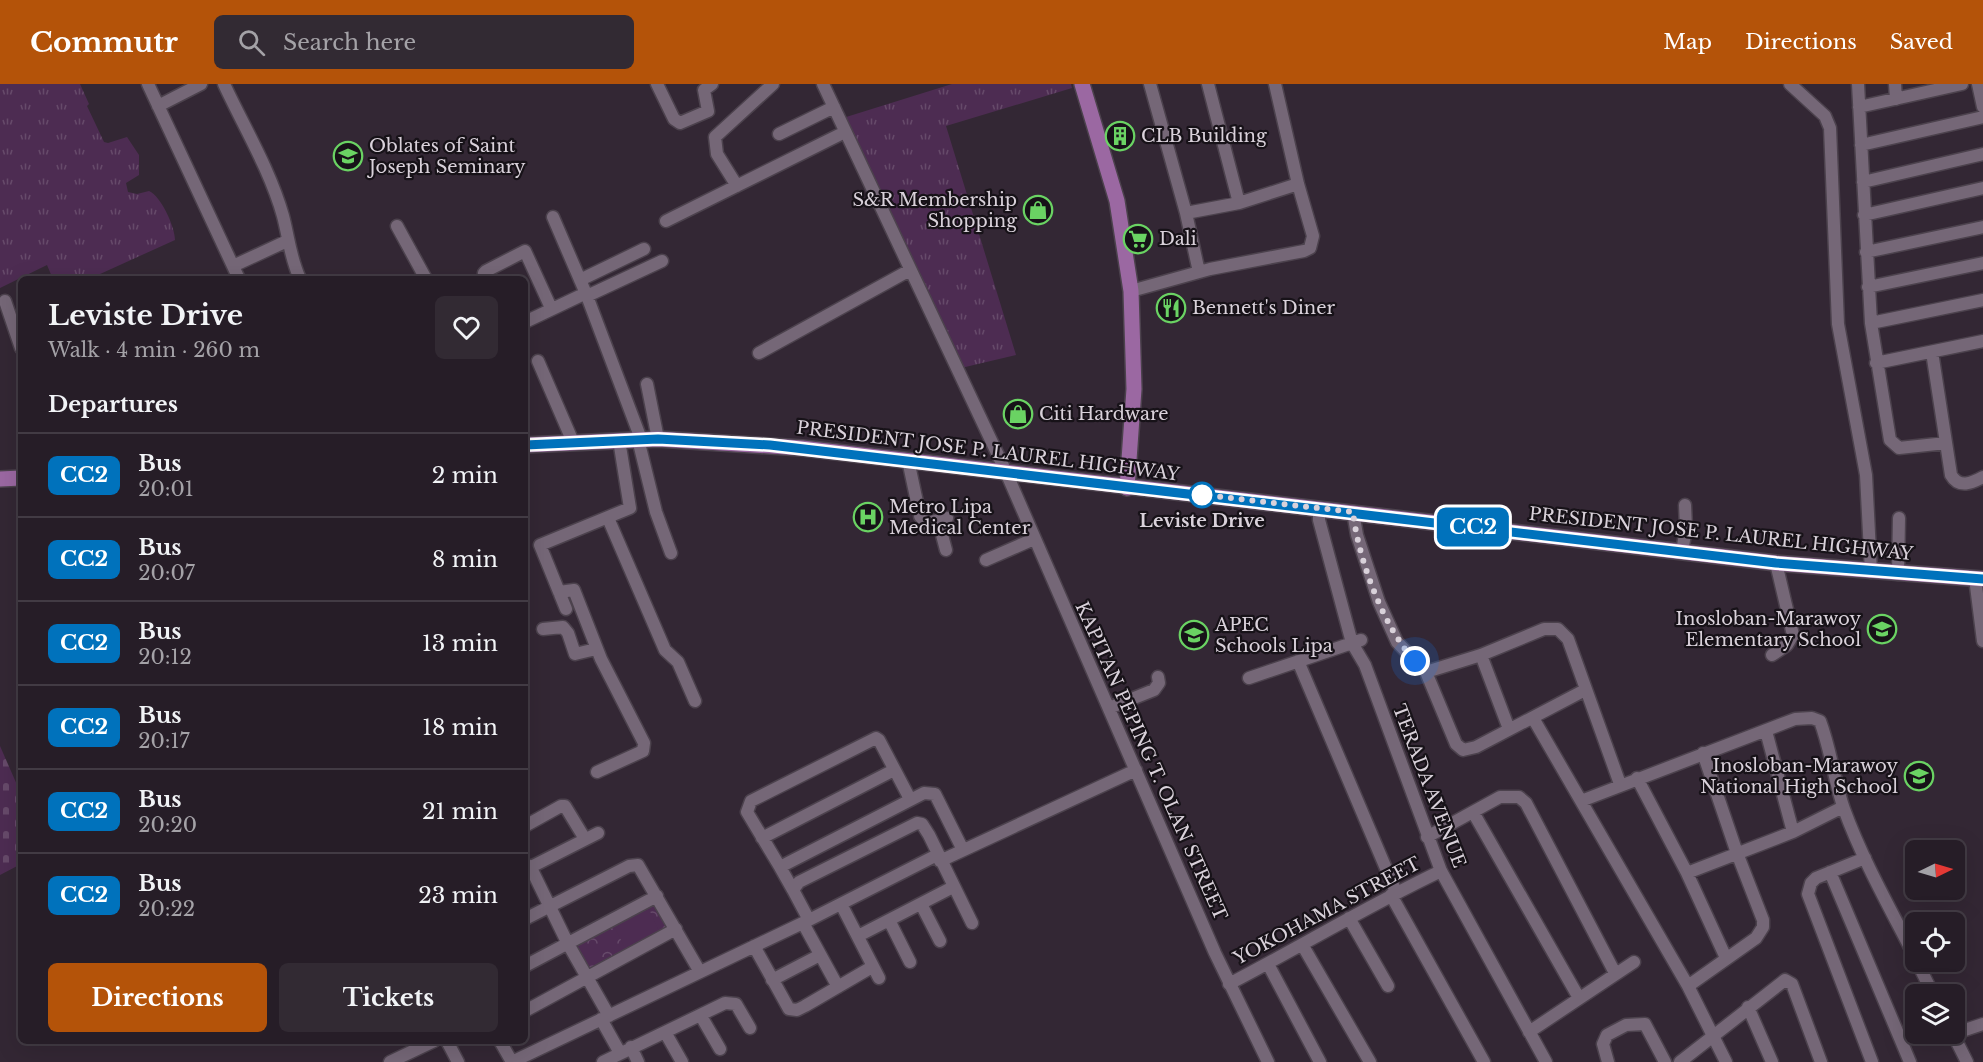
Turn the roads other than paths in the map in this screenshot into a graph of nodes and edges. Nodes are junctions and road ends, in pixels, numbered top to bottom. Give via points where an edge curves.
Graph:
1 (148, 84) edge
2 (201, 84) edge
3 (224, 84) edge
4 (657, 84) edge
5 (712, 84) edge
6 (773, 84) edge
7 (823, 84) edge
8 (1082, 84) edge
9 (1150, 84) edge
10 (1208, 84) edge
11 (1275, 84) edge
12 (1790, 84) edge
13 (1858, 84) edge
14 (1895, 84) edge
15 (1962, 84) edge
16 (1978, 84) edge
17 (1896, 99) junction
18 (158, 106) junction
19 (834, 107) junction
20 (1859, 107) junction
21 (1983, 107) edge
22 (1983, 117) edge
23 (1092, 120) junction
24 (845, 132) junction
25 (779, 134) dead end
26 (1861, 144) junction
27 (1983, 154) edge
28 (1863, 182) junction
29 (1298, 184) junction
30 (737, 186) junction
31 (1983, 188) edge
32 (1239, 203) junction
33 (1186, 213) junction
34 (1864, 215) junction
35 (553, 217) dead end
36 (666, 221) dead end
37 (397, 226) dead end
38 (1983, 227) edge
39 (287, 241) junction
40 (644, 249) dead end
41 (1866, 252) junction
42 (662, 261) dead end
43 (1983, 263) edge
44 (233, 266) junction
45 (910, 270) junction
46 (1198, 272) junction
47 (238, 276) edge
48 (299, 276) edge
49 (424, 276) edge
50 (485, 276) edge
51 (580, 280) junction
52 (1868, 287) junction
53 (1131, 291) junction
54 (586, 295) junction
55 (1983, 300) edge
56 (5, 301) dead end
57 (551, 308) junction
58 (528, 320) edge
59 (1871, 323) junction
60 (18, 339) edge
61 (1983, 341) edge
62 (1932, 352) junction
63 (759, 353) dead end
64 (538, 361) dead end
65 (1876, 363) junction
66 (647, 384) dead end
67 (639, 439) junction
68 (658, 439) junction
69 (619, 440) junction
70 (573, 442) junction
71 (1946, 443) junction
72 (528, 445) edge
73 (908, 460) junction
74 (1006, 472) junction
75 (1983, 477) edge
76 (18, 478) edge
77 (0, 479) edge
78 (1122, 487) junction
79 (917, 502) dead end
80 (1685, 505) dead end
81 (1319, 508) junction
82 (1356, 512) junction
83 (920, 516) dead end
84 (608, 518) junction
85 (1899, 518) dead end
86 (1034, 539) junction
87 (946, 550) dead end
88 (1682, 552) junction
89 (671, 554) dead end
90 (986, 560) dead end
91 (1776, 563) junction
92 (1870, 572) junction
93 (1898, 574) junction
94 (1979, 578) edge
95 (560, 592) junction
96 (566, 609) dead end
97 (543, 629) dead end
98 (1983, 641) edge
99 (1356, 642) junction
100 (596, 649) junction
101 (1773, 655) dead end
102 (1481, 656) junction
103 (1298, 661) junction
104 (1425, 672) junction
105 (1158, 677) dead end
106 (1249, 678) dead end
107 (1585, 690) junction
108 (695, 701) dead end
109 (1109, 708) junction
110 (1533, 718) junction
111 (1509, 729) junction
112 (1766, 731) junction
113 (1703, 753) junction
114 (894, 770) junction
115 (1136, 770) junction
116 (597, 772) dead end
117 (1637, 777) junction
118 (1620, 784) junction
119 (910, 799) junction
120 (1581, 801) junction
121 (1844, 807) junction
122 (1473, 812) junction
123 (528, 824) edge
124 (1793, 832) junction
125 (598, 833) dead end
126 (1427, 837) junction
127 (762, 838) junction
128 (585, 839) junction
129 (963, 850) junction
130 (1737, 853) junction
131 (939, 858) junction
132 (1865, 858) junction
133 (780, 867) junction
134 (528, 868) edge
135 (528, 870) edge
136 (1441, 871) junction
137 (1830, 872) junction
138 (1687, 873) junction
139 (953, 887) junction
140 (794, 890) junction
141 (1394, 893) junction
142 (657, 896) junction
143 (841, 904) junction
144 (921, 904) junction
145 (549, 907) junction
146 (528, 918) edge
147 (1349, 918) junction
148 (889, 920) junction
149 (806, 922) junction
150 (972, 923) dead end
151 (676, 929) junction
152 (858, 936) junction
153 (1905, 938) edge
154 (940, 941) dead end
155 (567, 942) junction
156 (754, 946) junction
157 (1303, 946) junction
158 (820, 955) junction
159 (1726, 958) junction
160 (910, 962) dead end
161 (1634, 962) dead end
162 (528, 964) edge
163 (1268, 964) junction
164 (700, 972) junction
165 (1615, 973) junction
166 (588, 978) junction
167 (772, 980) junction
168 (1229, 984) junction
169 (1388, 986) dead end
170 (1688, 986) junction
171 (838, 987) junction
172 (1579, 998) junction
173 (1748, 1007) junction
174 (528, 1009) edge
175 (701, 1016) junction
176 (605, 1017) junction
177 (1983, 1024) edge
178 (750, 1028) dead end
179 (1965, 1030) edge
180 (665, 1032) junction
181 (1529, 1032) junction
182 (1713, 1036) junction
183 (428, 1044) edge
184 (449, 1044) edge
185 (502, 1044) edge
186 (1958, 1044) edge
187 (720, 1049) dead end
188 (625, 1050) junction
189 (399, 1060) edge
190 (458, 1062) edge
191 (512, 1062) edge
192 (603, 1062) edge
193 (638, 1062) edge
194 (682, 1062) edge
195 (1268, 1062) edge
196 (1320, 1062) edge
197 (1370, 1062) edge
198 (1484, 1062) edge
199 (1546, 1062) edge
200 (1608, 1062) edge
201 (1665, 1062) edge
202 (1680, 1062) edge
203 (1726, 1062) edge
204 (1772, 1062) edge
205 (1821, 1062) edge
206 (1872, 1062) edge
207 (1910, 1062) edge
208 (1967, 1062) edge

1 - 18 street
2 - 18 street
3 - 39 street via 283,216
4 - 5 street via 674,119 680,123 708,111 704,90
6 - 30 street via 715,137 717,153
7 - 19 street, KAPITAN PEPING T. OLAN STREET
8 - 23 main road
9 - 33 street
10 - 32 street
11 - 29 street
12 - 92 street via 1825,116 1830,128 1838,324 1866,475
13 - 20 street
14 - 17 street
15 - 17 street
16 - 21 street
17 - 20 street
18 - 44 street
19 - 24 street, KAPITAN PEPING T. OLAN STREET
19 - 25 street
20 - 26 street
22 - 26 street
23 - 53 main road via 1117,201
23 - 78 main road via 1117,228 1128,326 1129,401
24 - 30 street
24 - 45 street, KAPITAN PEPING T. OLAN STREET
26 - 28 street
27 - 28 street
28 - 34 street
29 - 32 street
29 - 46 street via 1313,236 1310,248
30 - 36 street
31 - 34 street
32 - 33 street
33 - 46 street
34 - 41 street
35 - 51 street
37 - 49 street
38 - 41 street
39 - 44 street
39 - 48 street
40 - 51 street
41 - 52 street
42 - 54 street
43 - 52 street
44 - 47 street
45 - 63 street
45 - 74 street, KAPITAN PEPING T. OLAN STREET
46 - 53 street
50 - 57 street via 486,271 525,251
51 - 54 street
52 - 59 street
53 - 78 main road via 1134,389
54 - 57 street
54 - 67 street
55 - 59 street
56 - 60 street
57 - 58 street
59 - 65 street
61 - 62 street
62 - 65 street
62 - 71 street
64 - 70 street
65 - 71 street via 1892,444 1902,448
66 - 68 street
67 - 68 main road, PRESIDENT JOSE P. LAUREL HIGHWAY
67 - 69 main road, PRESIDENT JOSE P. LAUREL HIGHWAY
67 - 89 street via 656,512
68 - 73 main road, PRESIDENT JOSE P. LAUREL HIGHWAY via 770,445
69 - 70 main road, PRESIDENT JOSE P. LAUREL HIGHWAY
69 - 84 street via 630,508
70 - 72 main road, PRESIDENT JOSE P. LAUREL HIGHWAY
71 - 75 street via 1954,481 1970,483
73 - 74 main road, PRESIDENT JOSE P. LAUREL HIGHWAY
73 - 79 street
74 - 78 main road, PRESIDENT JOSE P. LAUREL HIGHWAY
74 - 86 street, KAPITAN PEPING T. OLAN STREET
76 - 77 main road
78 - 81 main road, PRESIDENT JOSE P. LAUREL HIGHWAY
80 - 88 street
81 - 82 main road, PRESIDENT JOSE P. LAUREL HIGHWAY
81 - 99 street, TERADA AVENUE via 1346,615 1355,625
82 - 88 main road, PRESIDENT JOSE P. LAUREL HIGHWAY
82 - 104 street via 1385,612 1398,642
83 - 87 street via 926,523 943,519
84 - 95 street via 540,545
84 - 108 street via 665,650 678,662
85 - 93 street
86 - 90 street
86 - 109 street, KAPITAN PEPING T. OLAN STREET
88 - 91 main road, PRESIDENT JOSE P. LAUREL HIGHWAY
91 - 92 main road, PRESIDENT JOSE P. LAUREL HIGHWAY
91 - 101 street via 1793,635
92 - 93 main road, PRESIDENT JOSE P. LAUREL HIGHWAY
93 - 94 main road, PRESIDENT JOSE P. LAUREL HIGHWAY
94 - 98 street
95 - 96 street
95 - 100 street via 574,590
97 - 100 street via 563,627 575,654
99 - 103 street
99 - 126 street, TERADA AVENUE
100 - 116 street via 644,748
102 - 104 street
102 - 107 street via 1544,629 1558,629 1568,639
102 - 111 street
103 - 106 street
103 - 141 street
104 - 111 street via 1456,744 1463,750
105 - 109 street via 1154,690
107 - 110 street
107 - 118 street
109 - 115 street, KAPITAN PEPING T. OLAN STREET
110 - 111 street
110 - 120 street
112 - 113 street
112 - 121 street via 1795,719 1820,721
112 - 124 street
113 - 117 street
113 - 130 street
114 - 119 street
114 - 127 street
114 - 127 street via 879,740 870,739 751,801 747,812
115 - 129 street
115 - 168 street, KAPITAN PEPING T. OLAN STREET
117 - 118 street
117 - 138 street
118 - 120 street
119 - 129 street via 924,793 935,794
119 - 133 street
120 - 170 street
121 - 124 street
121 - 132 street
122 - 126 street
122 - 165 street via 1500,797 1519,797 1526,803
122 - 172 street
123 - 128 street via 565,807
124 - 130 street
125 - 128 street
126 - 136 street, TERADA AVENUE
127 - 133 street
128 - 134 street
129 - 131 street
130 - 138 street
130 - 159 street via 1763,927 1756,938
131 - 139 street
131 - 140 street via 922,824 917,823 806,878
131 - 143 street
132 - 137 street
132 - 153 street
133 - 140 street
135 - 145 street
136 - 141 street, YOKOHAMA STREET
136 - 181 street, TERADA AVENUE
137 - 206 street via 1811,883 1808,894
137 - 207 street
138 - 159 street
139 - 144 street
139 - 150 street
140 - 149 street
141 - 147 street, YOKOHAMA STREET
141 - 198 street
142 - 145 street via 641,867 634,864
142 - 151 street
142 - 155 street
143 - 149 street
143 - 152 street
144 - 148 street
144 - 154 street
145 - 146 street
145 - 155 street
147 - 157 street, YOKOHAMA STREET
147 - 169 street
148 - 152 street
148 - 160 street
149 - 156 street
149 - 158 street
151 - 164 street
151 - 166 street
152 - 171 street via 876,973
155 - 162 street
155 - 166 street
156 - 164 street
156 - 167 street
157 - 163 street, YOKOHAMA STREET
157 - 197 street
158 - 167 street
158 - 171 street
159 - 170 street
161 - 165 street
163 - 168 street, YOKOHAMA STREET
163 - 196 street
164 - 176 street
165 - 172 street
166 - 174 street
166 - 176 street
167 - 171 street via 789,1009 798,1010
168 - 195 street, KAPITAN PEPING T. OLAN STREET
170 - 182 street
172 - 181 street
173 - 182 street
173 - 204 street
173 - 205 street via 1785,980 1792,984
175 - 178 street via 731,1002
175 - 180 street
175 - 187 street
176 - 188 street
176 - 191 street
177 - 179 street
180 - 188 street
180 - 194 street
181 - 199 street, TERADA AVENUE
182 - 202 street
182 - 203 street
183 - 189 street
184 - 190 street
185 - 191 street
186 - 208 street
188 - 192 street
188 - 193 street
200 - 201 street via 1603,1044 1607,1035 1637,1023 1645,1024

